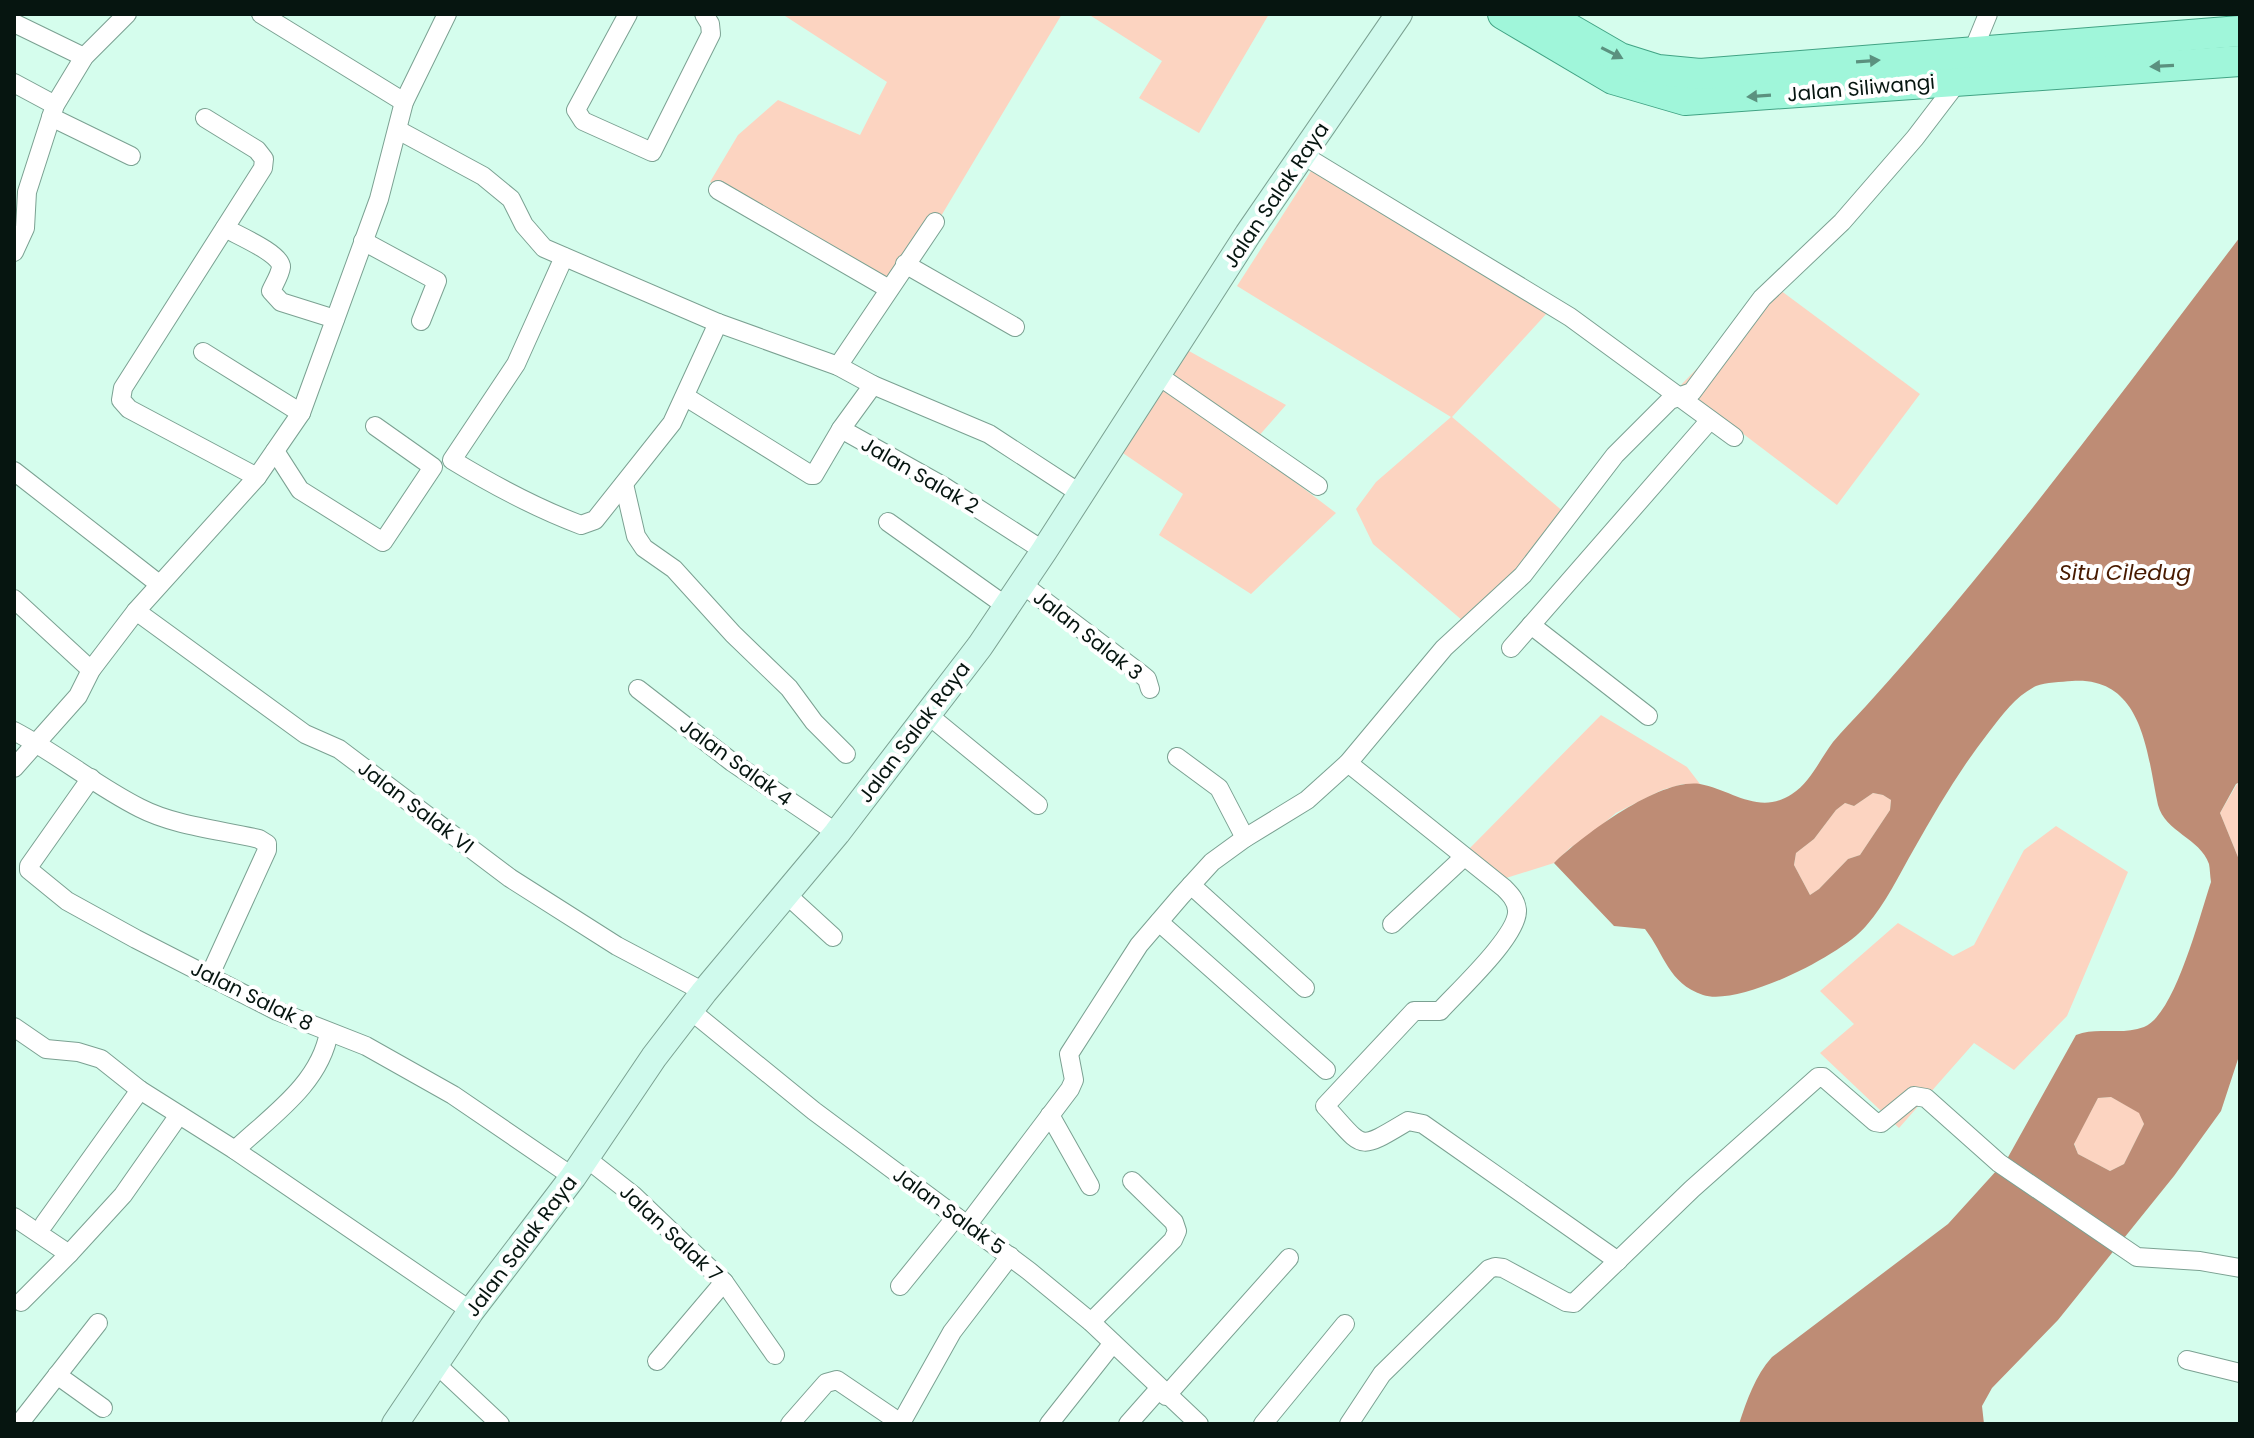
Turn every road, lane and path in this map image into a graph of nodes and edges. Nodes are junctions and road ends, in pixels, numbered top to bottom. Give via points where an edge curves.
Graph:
1 (127, 14) edge
2 (261, 14) edge
3 (447, 14) edge
4 (628, 14) edge
5 (704, 14) edge
6 (1399, 14) edge
7 (1503, 14) edge
8 (1988, 14) edge
9 (14, 23) edge
10 (1550, 27) edge
11 (2240, 31) edge
12 (84, 57) junction
13 (2240, 61) edge
14 (1966, 66) junction
15 (14, 83) edge
16 (404, 102) junction
17 (53, 111) junction
18 (205, 118) dead end
19 (398, 130) junction
20 (1303, 155) junction
21 (131, 156) dead end
22 (21, 188) edge
23 (718, 190) dead end
24 (935, 222) dead end
25 (225, 228) junction
26 (363, 241) junction
27 (14, 252) edge
28 (564, 257) junction
29 (905, 264) junction
30 (889, 289) junction
31 (335, 319) junction
32 (421, 321) dead end
33 (718, 323) junction
34 (1015, 327) dead end
35 (203, 352) dead end
36 (838, 366) junction
37 (1156, 374) junction
38 (873, 385) junction
39 (686, 397) junction
40 (1678, 397) junction
41 (301, 413) junction
42 (1710, 420) junction
43 (375, 426) dead end
44 (841, 429) junction
45 (1734, 437) dead end
46 (275, 451) junction
47 (14, 471) edge
48 (257, 477) junction
49 (624, 484) junction
50 (1318, 486) dead end
51 (1081, 494) junction
52 (888, 522) dead end
53 (1044, 551) junction
54 (159, 584) junction
55 (1022, 584) junction
56 (14, 599) edge
57 (1006, 606) junction
58 (136, 611) junction
59 (1531, 625) junction
60 (1511, 648) dead end
61 (91, 670) junction
62 (638, 689) dead end
63 (1150, 689) dead end
64 (927, 714) junction
65 (1648, 716) dead end
66 (14, 731) edge
67 (38, 744) junction
68 (846, 754) dead end
69 (1177, 757) dead end
70 (1348, 763) junction
71 (14, 768) edge
72 (91, 778) junction
73 (1038, 805) dead end
74 (837, 833) junction
75 (1245, 838) junction
76 (1464, 857) junction
77 (1191, 885) junction
78 (786, 894) junction
79 (1159, 922) junction
80 (1392, 924) dead end
81 (833, 937) dead end
82 (209, 977) junction
83 (1305, 988) dead end
84 (697, 1001) junction
85 (14, 1027) edge
86 (329, 1032) junction
87 (1326, 1070) dead end
88 (140, 1090) junction
89 (179, 1115) junction
90 (1050, 1115) junction
91 (235, 1150) junction
92 (580, 1167) junction
93 (1132, 1181) dead end
94 (1090, 1186) dead end
95 (14, 1217) edge
96 (962, 1221) junction
97 (44, 1224) dead end
98 (69, 1254) junction
99 (1010, 1256) junction
100 (1289, 1258) dead end
101 (1618, 1261) junction
102 (2240, 1268) edge
103 (724, 1282) junction
104 (900, 1286) dead end
105 (21, 1302) dead end
106 (471, 1311) junction
107 (1091, 1322) junction
108 (98, 1323) dead end
109 (1345, 1324) dead end
110 (1113, 1343) junction
111 (775, 1355) dead end
112 (2187, 1360) dead end
113 (657, 1361) dead end
114 (436, 1364) junction
115 (2240, 1373) edge
116 (57, 1375) junction
117 (1163, 1392) junction
118 (103, 1408) dead end
119 (902, 1423) edge
120 (19, 1424) edge
121 (395, 1424) edge
122 (500, 1424) edge
123 (790, 1424) edge
124 (1049, 1424) edge
125 (1128, 1424) edge
126 (1199, 1424) edge
127 (1263, 1424) edge
128 (1349, 1424) edge

1 - 12 street
2 - 16 street
3 - 16 street
4 - 5 street via 576,110 583,121 652,152 711,34
6 - 20 street, Jalan Salak Raya
7 - 10 main road, Jalan Siliwangi
8 - 14 street
9 - 12 street
10 - 14 main road, Jalan Siliwangi via 1613,79 1685,100
11 - 14 main road, Jalan Siliwangi
12 - 17 street
13 -> 14 main road, Jalan Siliwangi
14 - 40 street via 1915,138 1859,203 1762,298 1692,392
15 - 17 street
16 - 19 street
17 - 21 street
17 - 22 street
18 - 25 street via 264,159
19 - 26 street
19 - 28 street via 483,176 511,199 533,237
20 - 37 street, Jalan Salak Raya
20 - 40 street via 1570,317
22 - 27 street via 25,228
23 - 30 street
24 - 29 street
25 - 31 street via 281,262 271,291 274,297
25 - 48 street via 123,388 121,400
26 - 31 street
26 - 32 street via 437,281
28 - 33 street
28 - 49 street via 516,364 452,460 581,525 595,520
29 - 30 street
29 - 34 street
30 - 36 street
31 - 41 street
33 - 36 street
33 - 39 street
35 - 41 street
36 - 38 street
37 - 50 street
37 - 51 street, Jalan Salak Raya
38 - 44 street, Jalan Salak 2
38 - 51 street via 989,434
39 - 44 street via 811,475
39 - 49 street
40 - 42 street
40 - 70 street via 1609,462 1523,575 1444,648
41 - 46 street
42 - 45 street
42 - 59 street
43 - 46 street via 433,467 390,531 308,480 292,479
44 - 53 street, Jalan Salak 2
46 - 48 street
47 - 54 street
48 - 54 street
49 - 68 street via 636,536 644,548 674,569
51 - 53 street, Jalan Salak Raya
52 - 57 street
53 - 55 street, Jalan Salak Raya
54 - 58 street
55 - 57 street, Jalan Salak Raya
55 - 63 street, Jalan Salak 3 via 1147,679
56 - 61 street
57 - 64 street, Jalan Salak Raya
58 - 61 street
58 - 84 street, Jalan Salak VI via 305,734 339,749 510,878
59 - 60 street
59 - 65 street
61 - 67 street via 78,696
62 - 74 street, Jalan Salak 4 via 732,762
64 - 73 street
64 - 74 street, Jalan Salak Raya
66 - 67 street
67 - 71 street
67 - 72 street
69 - 75 street via 1219,788
70 - 75 street via 1307,800
70 - 76 street
72 - 82 street, Jalan Salak 8 via 29,870 67,901
72 - 82 street via 142,809 267,844
74 - 78 street, Jalan Salak Raya
75 - 77 street
76 - 80 street
76 - 101 street via 1513,898 1515,921 1498,948 1440,1011 1414,1011 1325,1106 1365,1143 1408,1121 1423,1124
77 - 79 street
77 - 83 street
78 - 81 street
78 - 84 street, Jalan Salak Raya
79 - 87 street
79 - 90 street via 1069,1054 1074,1080
82 - 86 street, Jalan Salak 8
84 - 92 street, Jalan Salak Raya
84 - 96 street, Jalan Salak 5 via 802,1102
85 - 88 street via 46,1049 101,1059
86 - 91 street via 322,1058 305,1083
86 - 92 street, Jalan Salak 8 via 366,1046
88 - 89 street
88 - 97 street
89 - 91 street
89 - 98 street via 123,1195
90 - 94 street
90 - 96 street
91 - 106 street
92 - 103 street, Jalan Salak 7 via 633,1195
92 - 106 street, Jalan Salak Raya
93 - 107 street via 1177,1231
95 - 98 street
96 - 99 street, Jalan Salak 5
96 - 104 street
98 - 105 street
99 - 107 street, Jalan Salak 5
99 - 119 street via 952,1332
100 - 117 street
101 - 102 street via 1692,1189 1823,1077 1875,1122 1881,1123 1914,1096 1926,1098 1999,1163 2137,1257
101 - 128 street via 1574,1303 1503,1268 1489,1269 1382,1374
103 - 111 street, Jalan Salak 7
103 - 113 street
106 - 114 street, Jalan Salak Raya
107 - 110 street, Jalan Salak 5
108 - 116 street
109 - 127 street
110 - 117 street, Jalan Salak 5
110 - 124 street
112 - 115 street
114 - 121 street, Jalan Salak Raya
114 - 122 street
116 - 118 street
116 - 120 street
117 - 125 street
117 - 126 street, Jalan Salak 5
119 - 123 street via 837,1380 826,1383

